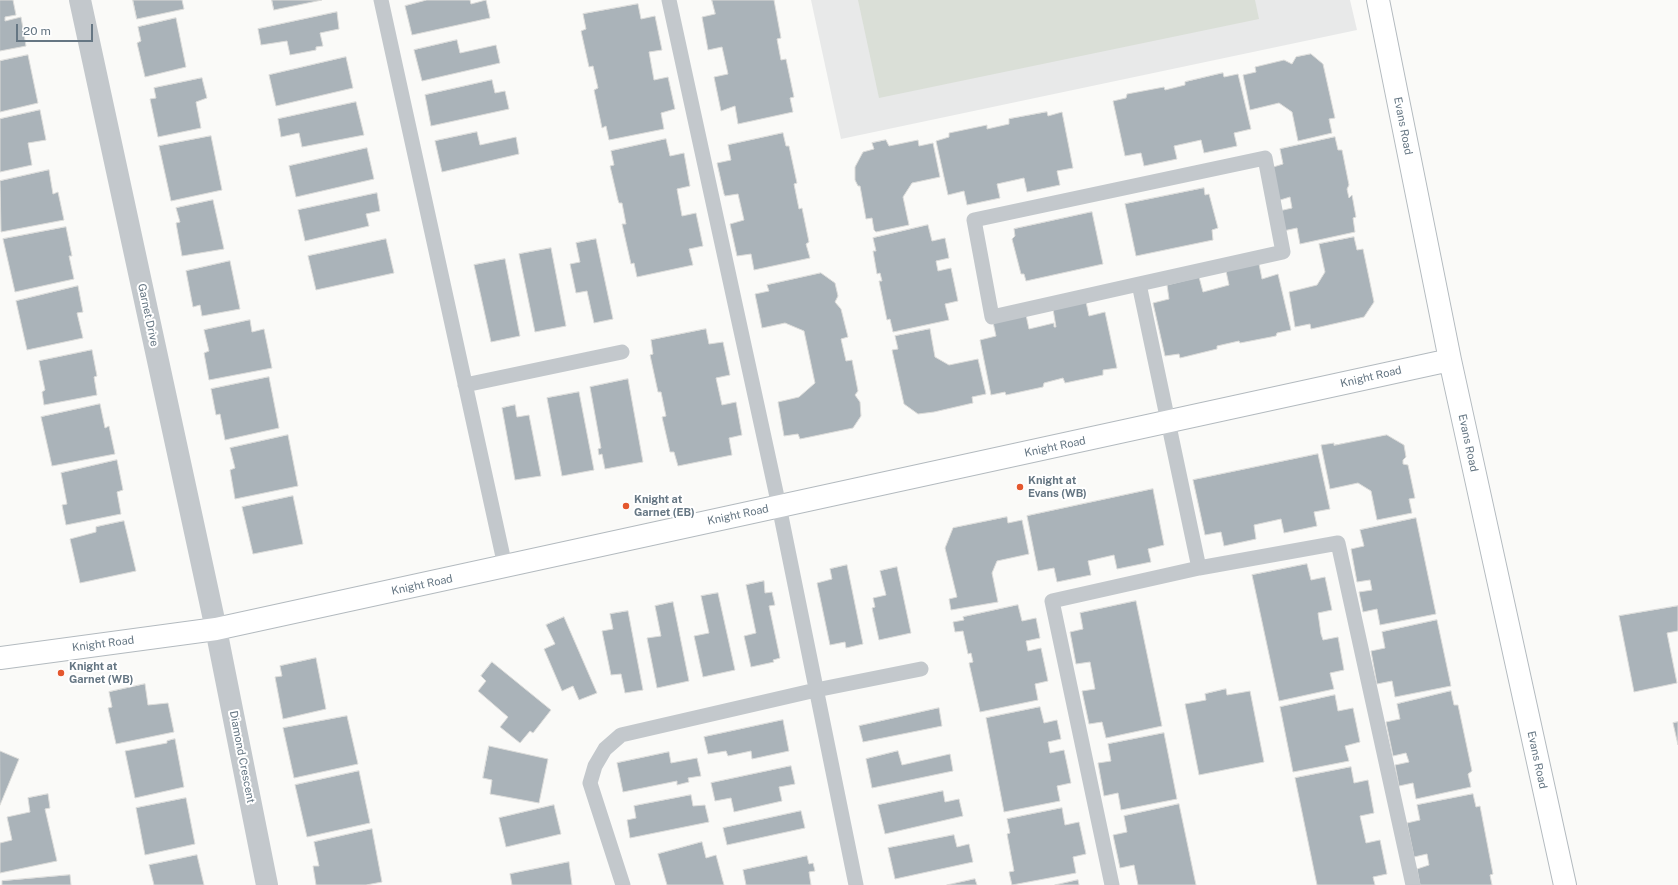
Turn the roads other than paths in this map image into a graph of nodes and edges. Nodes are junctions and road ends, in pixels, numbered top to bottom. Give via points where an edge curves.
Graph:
1 (80, 0) edge
2 (381, 0) edge
3 (669, 0) edge
4 (1378, 0) edge
5 (1139, 284) junction
6 (622, 352) dead end
7 (1450, 360) junction
8 (465, 385) junction
9 (1167, 422) junction
10 (779, 506) junction
11 (505, 566) junction
12 (1198, 568) junction
13 (216, 629) junction
14 (0, 658) edge
15 (921, 669) dead end
16 (816, 690) junction
17 (267, 885) edge
18 (623, 885) edge
19 (856, 885) edge
20 (1112, 885) edge
21 (1413, 885) edge
22 (1565, 885) edge

1 - 13 street, Garnet Drive
2 - 8 lane
3 - 10 lane
4 - 7 street, Evans Road
5 - 5 lane via 1283,252 1265,158 974,220 992,317
5 - 9 lane
6 - 8 lane
7 - 9 street, Knight Road
7 - 22 street, Evans Road
8 - 11 lane
9 - 10 street, Knight Road
9 - 12 lane
10 - 11 street, Knight Road
10 - 16 lane
11 - 13 street, Knight Road
12 - 20 lane via 1052,601
12 - 21 lane via 1338,543
13 - 14 street, Knight Road
13 - 17 street, Diamond Crescent
15 - 16 lane
16 - 18 lane via 621,735 605,749 595,766 590,783
16 - 19 lane

